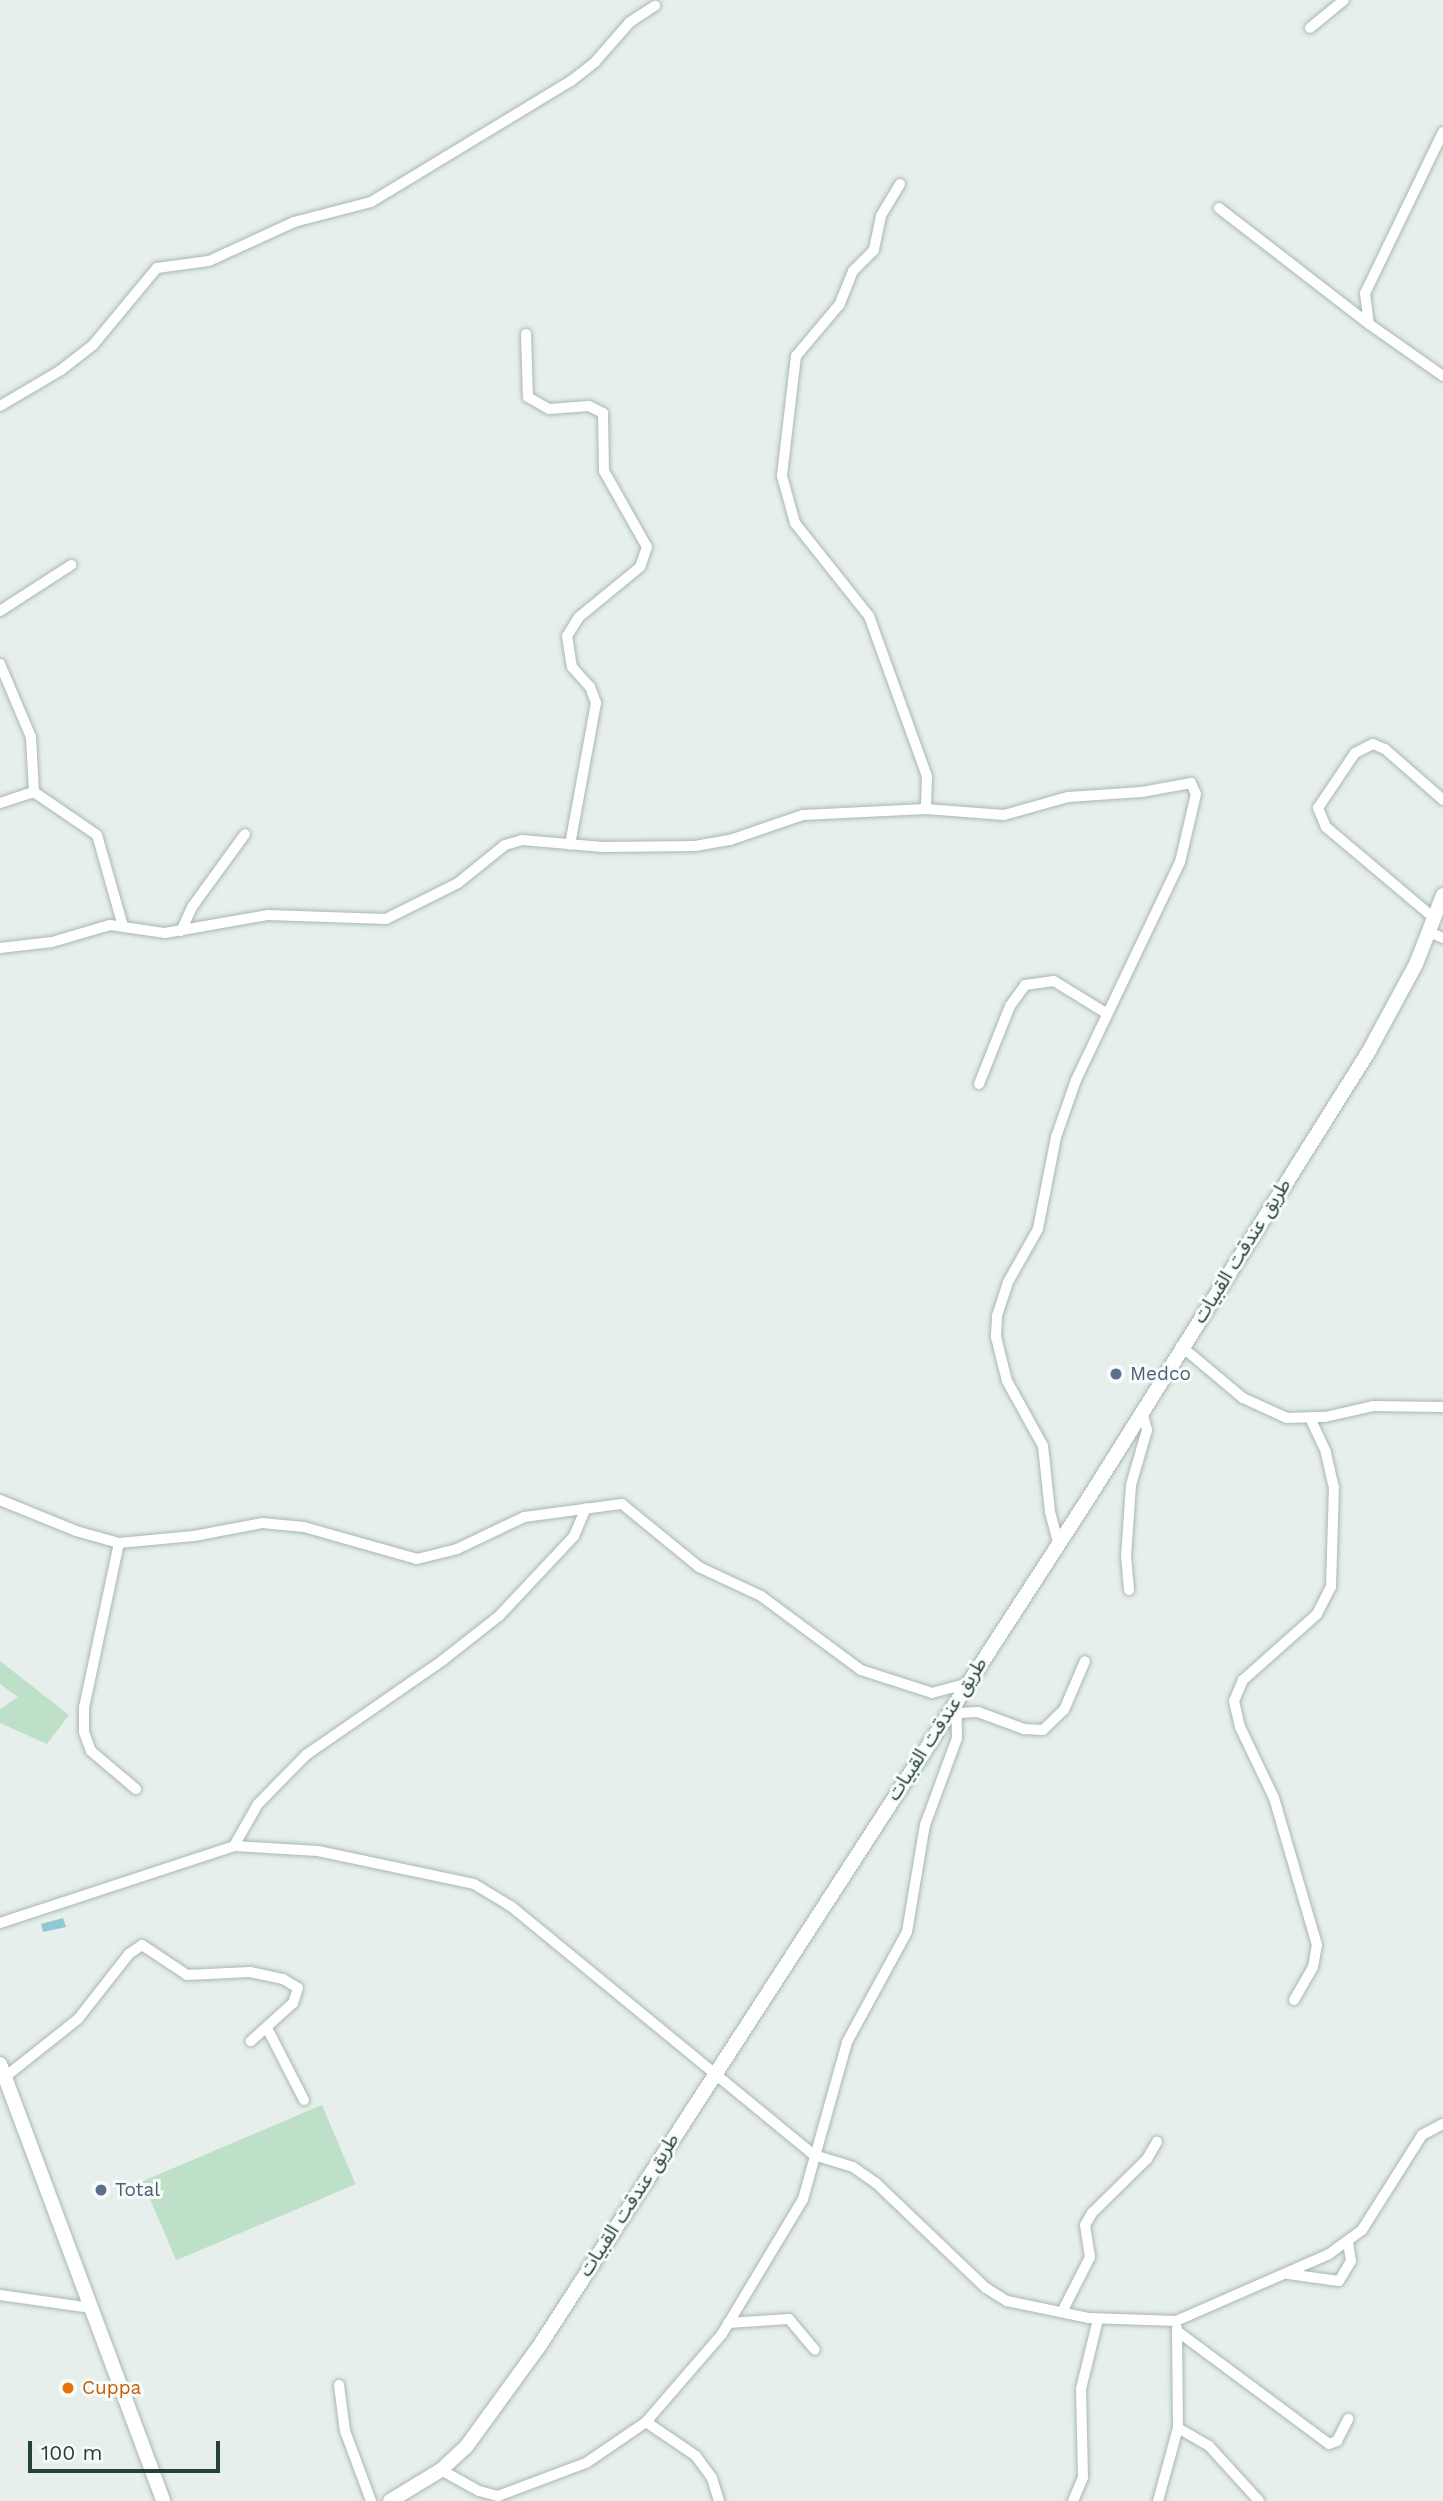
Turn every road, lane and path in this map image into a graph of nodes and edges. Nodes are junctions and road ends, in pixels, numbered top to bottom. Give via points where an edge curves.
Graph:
1 (1345, 0) edge
2 (655, 6) dead end
3 (1310, 28) dead end
4 (1443, 132) edge
5 (900, 184) dead end
6 (1219, 208) dead end
7 (1369, 324) junction
8 (526, 334) dead end
9 (1443, 376) edge
10 (0, 406) edge
11 (71, 565) dead end
12 (0, 611) edge
13 (0, 664) edge
14 (34, 792) junction
15 (1443, 800) edge
16 (0, 803) edge
17 (926, 809) junction
18 (244, 834) dead end
19 (570, 845) junction
20 (1443, 895) edge
21 (1432, 925) junction
22 (123, 926) junction
23 (181, 931) junction
24 (1443, 938) edge
25 (0, 948) edge
26 (1106, 1013) junction
27 (979, 1084) dead end
28 (1181, 1346) junction
29 (1443, 1408) edge
30 (1142, 1410) junction
31 (1310, 1418) junction
32 (0, 1500) edge
33 (586, 1508) junction
34 (119, 1543) junction
35 (1059, 1545) junction
36 (1129, 1590) dead end
37 (1085, 1661) dead end
38 (966, 1684) junction
39 (957, 1706) junction
40 (136, 1790) dead end
41 (234, 1846) junction
42 (0, 1923) edge
43 (1294, 2000) dead end
44 (267, 2028) junction
45 (251, 2041) dead end
46 (2, 2071) edge
47 (715, 2071) junction
48 (304, 2100) dead end
49 (1443, 2124) edge
50 (1157, 2142) dead end
51 (814, 2155) junction
52 (1348, 2243) junction
53 (1288, 2273) junction
54 (0, 2295) edge
55 (91, 2308) junction
56 (1062, 2312) junction
57 (1098, 2319) junction
58 (728, 2323) junction
59 (1176, 2326) junction
60 (815, 2350) dead end
61 (339, 2385) dead end
62 (1349, 2419) dead end
63 (646, 2422) junction
64 (1178, 2428) junction
65 (441, 2470) junction
66 (163, 2501) edge
67 (371, 2501) edge
68 (390, 2501) edge
69 (719, 2501) edge
70 (1073, 2501) edge
71 (1158, 2501) edge
72 (1259, 2501) edge

1 - 3 street
2 - 10 street via 630,22 595,62 571,81 371,202 294,222 209,261 157,268 110,329 61,370
4 - 7 street via 1368,282
5 - 17 street via 881,216 874,250 853,271 839,305 796,356 782,476 795,523 869,616 927,776
6 - 7 street
7 - 9 street
8 - 19 street via 528,397 549,409 589,406 603,413 604,471 647,548 640,567 579,617 567,636 572,667 590,687 596,703
11 - 12 street
13 - 14 street via 31,737
14 - 16 street
14 - 22 street via 97,835
15 - 21 street via 1385,749 1373,744 1355,753 1318,808 1326,827
17 - 19 street via 794,816 711,845
17 - 26 street via 1004,815 1068,797 1193,785 1196,794 1180,862
18 - 23 street via 192,907
19 - 23 street via 512,842 458,883 386,919 268,915
20 - 21 main road, طريق عندقت القبيات
21 - 24 street
21 - 28 main road, طريق عندقت القبيات via 1400,998 1369,1051
22 - 23 street via 148,932
22 - 25 street
26 - 27 street via 1054,981 1025,985 1010,1006
26 - 35 street via 1056,1137 1038,1229 1008,1282 997,1316 996,1337 1007,1381 1043,1446
28 - 30 main road, طريق عندقت القبيات
28 - 31 street via 1221,1382 1264,1410 1287,1418
29 - 31 street via 1373,1406
30 - 35 main road, طريق عندقت القبيات
30 - 36 street via 1147,1430 1131,1485 1126,1557
31 - 43 street via 1326,1452 1334,1488 1331,1587 1317,1614 1243,1680 1234,1701 1240,1727 1274,1798 1317,1945 1313,1967
32 - 34 street
33 - 34 street via 524,1517 457,1549 417,1559 304,1527 262,1523
33 - 38 street via 622,1504 681,1554 714,1576 761,1596 861,1670 932,1693
33 - 41 street via 574,1536 499,1616 443,1661 306,1755 258,1804
34 - 40 street via 84,1707 84,1732 91,1751
35 - 38 main road, طريق عندقت القبيات
37 - 39 street via 1064,1710 1043,1730 1024,1729
38 - 39 main road, طريق عندقت القبيات
39 - 47 main road, طريق عندقت القبيات
39 - 51 street via 957,1738 925,1825 907,1932 847,2042
41 - 42 street
41 - 47 street via 318,1851 474,1884 512,1908 612,1994
44 - 45 street
44 - 46 street via 297,1998 298,1988 292,1983 241,1972 187,1975 142,1945 129,1954 71,2026
44 - 48 street
46 - 55 main road
47 - 51 street
47 - 65 main road, طريق عندقت القبيات via 516,2381 466,2446
49 - 52 street via 1422,2135 1376,2212
50 - 56 street via 1147,2159 1085,2225 1090,2257
51 - 56 street via 853,2167 876,2183 1002,2299
51 - 58 street via 803,2199
52 - 53 street
52 - 53 street via 1351,2261 1339,2281
53 - 59 street
54 - 55 street
55 - 66 main road
56 - 57 street
57 - 59 street
57 - 70 street via 1081,2389 1083,2477
58 - 60 street via 789,2319
58 - 63 street via 699,2364
59 - 62 street via 1329,2444 1337,2441
59 - 64 street
61 - 67 street via 345,2431
63 - 65 street via 586,2463 498,2496
63 - 69 street via 696,2456 712,2478
64 - 71 street
64 - 72 street via 1209,2446
65 - 68 main road, طريق عندقت القبيات

